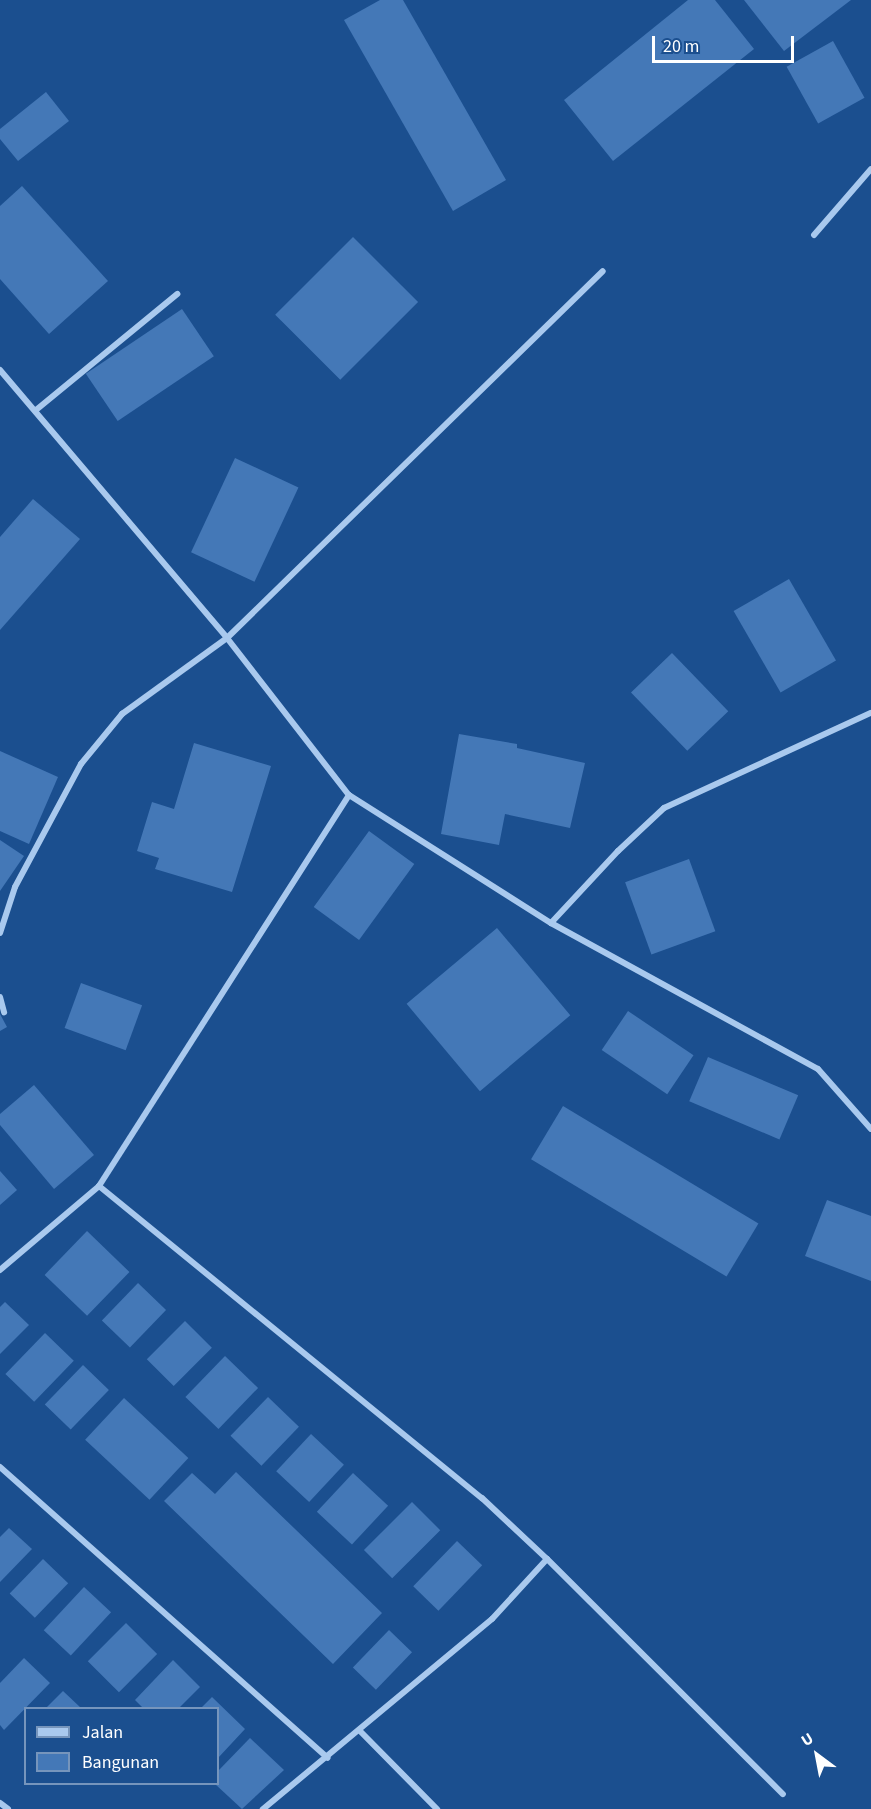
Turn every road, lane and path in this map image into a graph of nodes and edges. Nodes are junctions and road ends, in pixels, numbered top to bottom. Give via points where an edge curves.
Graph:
1 (871, 169) edge
2 (814, 235) dead end
3 (603, 271) dead end
4 (177, 294) dead end
5 (0, 370) edge
6 (36, 410) junction
7 (227, 638) junction
8 (871, 713) edge
9 (349, 795) junction
10 (551, 923) junction
11 (0, 933) edge
12 (0, 997) edge
13 (4, 1012) dead end
14 (871, 1129) edge
15 (99, 1186) junction
16 (0, 1270) edge
17 (0, 1467) edge
18 (547, 1559) junction
19 (360, 1731) junction
20 (328, 1758) junction
21 (783, 1794) dead end
22 (0, 1803) edge
23 (8, 1809) edge
24 (263, 1809) edge
25 (437, 1809) edge

1 - 2 street
3 - 7 street
4 - 6 street
5 - 6 street
6 - 7 street
7 - 9 street
7 - 11 street via 122,714 81,764 15,887
8 - 10 street via 664,808
9 - 10 street
9 - 15 street
10 - 14 street via 818,1069
12 - 13 street
15 - 16 street
15 - 18 street via 482,1498
17 - 20 street
18 - 19 street via 492,1619
18 - 21 street
19 - 20 street
19 - 25 street
20 - 24 street
22 - 23 street

